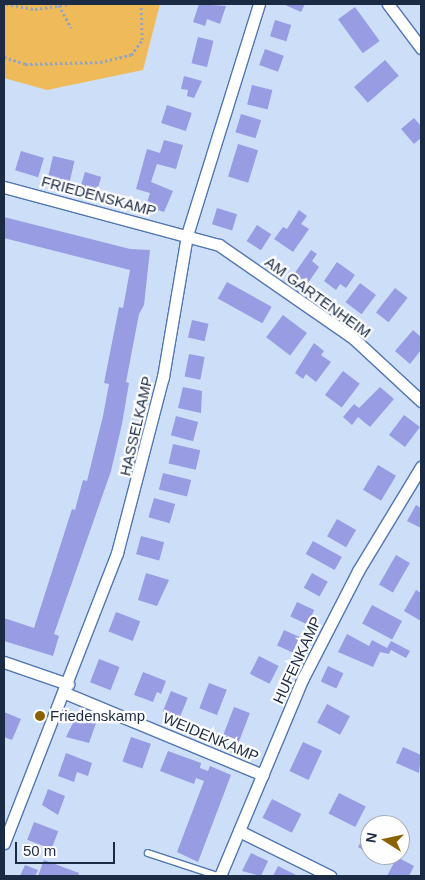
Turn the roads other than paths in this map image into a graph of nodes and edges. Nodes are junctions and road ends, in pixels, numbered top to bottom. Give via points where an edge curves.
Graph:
1 (258, 4) edge
2 (388, 4) edge
3 (421, 48) edge
4 (4, 187) edge
5 (187, 234) junction
6 (421, 402) edge
7 (421, 467) edge
8 (4, 662) edge
9 (66, 688) junction
10 (263, 775) junction
11 (239, 831) junction
12 (4, 843) edge
13 (148, 853) dead end
14 (219, 876) edge
15 (330, 876) edge

1 - 5 street, HASSELKAMP
2 - 3 street
4 - 5 street, FRIEDENSKAMP
5 - 6 street, AM GARTENHEIM via 219,245 352,337
5 - 9 street, HASSELKAMP via 163,377 138,481 117,553
7 - 10 street, HUFENKAMP via 349,587 303,678
8 - 9 street
9 - 10 street, WEIDENKAMP
9 - 12 street, HASSELKAMP
10 - 11 street, HUFENKAMP
11 - 14 street, HUFENKAMP
11 - 15 street
13 - 14 lane

